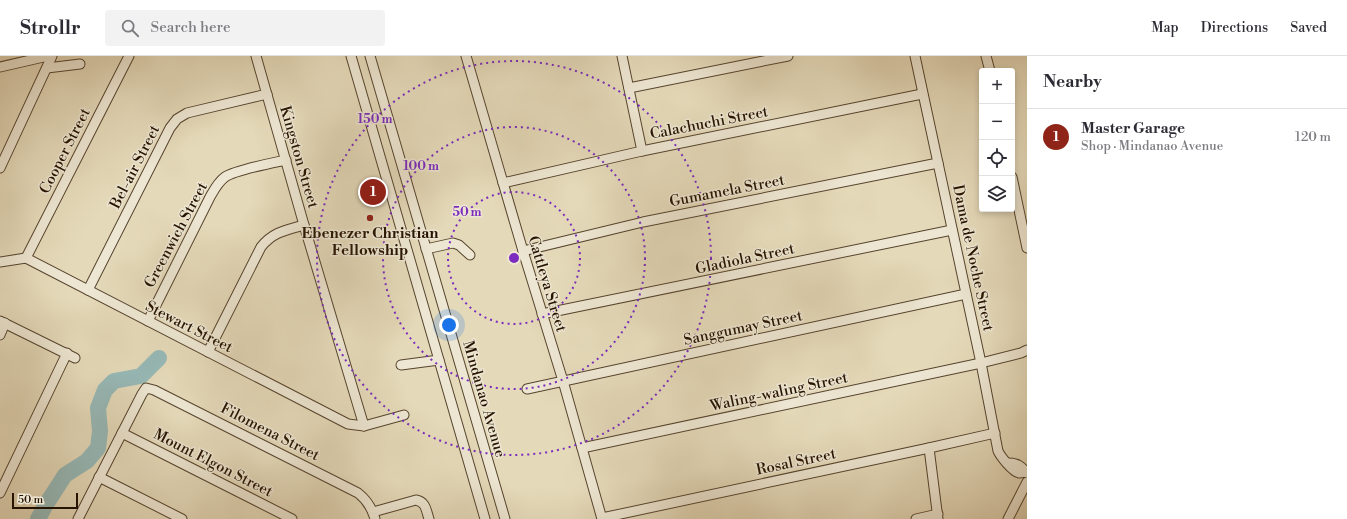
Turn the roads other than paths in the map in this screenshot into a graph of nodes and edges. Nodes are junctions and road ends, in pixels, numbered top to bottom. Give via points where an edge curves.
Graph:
1 (48, 56) edge
2 (52, 56) edge
3 (129, 56) edge
4 (256, 56) edge
5 (351, 56) edge
6 (370, 56) edge
7 (466, 56) edge
8 (622, 56) edge
9 (788, 56) edge
10 (915, 56) edge
11 (986, 56) edge
12 (80, 64) dead end
13 (0, 67) edge
14 (47, 68) junction
15 (989, 68) edge
16 (630, 88) junction
17 (267, 94) junction
18 (922, 94) junction
19 (642, 151) junction
20 (286, 160) junction
21 (938, 163) junction
22 (0, 168) edge
23 (503, 183) junction
24 (1015, 191) edge
25 (304, 225) junction
26 (952, 230) junction
27 (1027, 248) edge
28 (426, 249) junction
29 (522, 251) junction
30 (470, 255) dead end
31 (26, 258) junction
32 (0, 262) edge
33 (88, 290) junction
34 (966, 294) junction
35 (542, 314) junction
36 (148, 321) junction
37 (3, 322) edge
38 (0, 335) edge
39 (1027, 350) edge
40 (208, 352) junction
41 (439, 360) junction
42 (981, 363) junction
43 (401, 365) dead end
44 (563, 381) junction
45 (526, 389) dead end
46 (404, 415) dead end
47 (364, 426) junction
48 (122, 433) junction
49 (995, 433) junction
50 (582, 448) junction
51 (929, 448) junction
52 (1027, 473) edge
53 (99, 477) junction
54 (1027, 482) edge
55 (0, 493) edge
56 (374, 515) edge
57 (938, 516) edge
58 (602, 518) edge
59 (78, 519) edge
60 (182, 519) edge
61 (292, 519) edge
62 (429, 519) edge
63 (485, 519) edge
64 (505, 519) edge
65 (916, 519) edge
66 (1008, 519) edge

1 - 13 street
2 - 14 street
3 - 31 street, Cooper Street
4 - 17 street, Kingston Street
5 - 41 street
6 - 28 street, Mindanao Avenue
7 - 23 street, Cattleya Street
8 - 16 street
9 - 16 street
10 - 18 street, Dama de Noche Street
11 - 15 street
12 - 14 street
14 - 22 street
16 - 19 street
17 - 20 street, Kingston Street
17 - 33 street, Bel-air Street via 187,113 177,120 170,128
18 - 19 street, Calachuchi Street
18 - 21 street, Dama de Noche Street
19 - 23 street, Calachuchi Street
20 - 25 street, Kingston Street
20 - 36 street, Greenwich Street via 235,173 225,177 218,185
21 - 26 street, Dama de Noche Street
21 - 29 street, Gumamela Street via 644,222
23 - 29 street, Cattleya Street
24 - 27 street
25 - 40 street via 277,233 261,247
25 - 47 street, Kingston Street
26 - 34 street, Dama de Noche Street
26 - 35 street, Gladiola Street
28 - 30 street via 453,243
28 - 64 street, Mindanao Avenue
29 - 35 street, Cattleya Street
31 - 32 street
31 - 33 street, Stewart Street
33 - 36 street, Stewart Street
34 - 42 street, Dama de Noche Street
34 - 44 street, Sanggumay Street
35 - 44 street, Cattleya Street
36 - 40 street, Stewart Street
37 - 38 street
37 - 55 street via 71,356
39 - 42 street, Waling-waling Street
40 - 47 street, Stewart Street via 348,424
41 - 43 street
41 - 63 street
42 - 49 street, Dama de Noche Street
42 - 50 street, Waling-waling Street
44 - 45 street, Sanggumay Street
44 - 50 street, Cattleya Street
46 - 47 street
48 - 53 street
48 - 56 street, Filomena Street via 144,390 154,390 358,493
48 - 61 street, Mount Elgon Street
49 - 51 street, Rosal Street
49 - 52 street, Dama de Noche Street via 1000,455 1012,469 1017,468 1019,473
50 - 58 street, Cattleya Street
51 - 57 street
51 - 58 street, Rosal Street
53 - 59 street
53 - 60 street
54 - 66 street
56 - 62 street via 416,500 424,504
57 - 65 street

